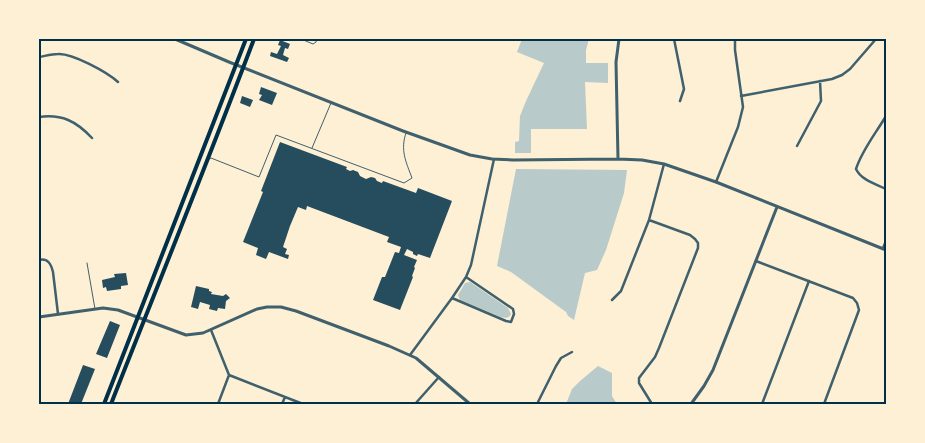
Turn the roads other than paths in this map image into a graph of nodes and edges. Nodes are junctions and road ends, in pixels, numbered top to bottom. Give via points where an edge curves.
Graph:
1 (175, 39) edge
2 (246, 39) edge
3 (254, 39) edge
4 (301, 39) edge
5 (317, 39) edge
6 (619, 39) edge
7 (674, 39) edge
8 (735, 39) edge
9 (876, 39) edge
10 (39, 57) edge
11 (236, 64) junction
12 (244, 67) junction
13 (820, 81) junction
14 (118, 82) dead end
15 (742, 96) junction
16 (680, 101) dead end
17 (331, 102) junction
18 (886, 116) edge
19 (39, 117) edge
20 (407, 132) junction
21 (92, 138) dead end
22 (797, 146) dead end
23 (312, 148) junction
24 (494, 159) junction
25 (618, 159) junction
26 (207, 160) junction
27 (664, 164) junction
28 (716, 182) junction
29 (886, 189) edge
30 (777, 207) junction
31 (648, 220) junction
32 (886, 241) edge
33 (885, 249) edge
34 (39, 260) edge
35 (756, 262) junction
36 (86, 263) dead end
37 (466, 277) junction
38 (809, 281) junction
39 (452, 298) junction
40 (612, 300) dead end
41 (95, 309) junction
42 (58, 314) junction
43 (39, 317) edge
44 (138, 318) junction
45 (145, 320) junction
46 (211, 329) junction
47 (572, 352) dead end
48 (410, 355) junction
49 (230, 375) junction
50 (439, 377) junction
51 (285, 397) junction
52 (104, 404) edge
53 (111, 404) edge
54 (218, 404) edge
55 (282, 404) edge
56 (304, 404) edge
57 (416, 404) edge
58 (470, 404) edge
59 (537, 404) edge
60 (652, 404) edge
61 (692, 404) edge
62 (762, 404) edge
63 (824, 404) edge

1 - 11 street
2 - 11 main road
3 - 12 main road
4 - 5 lane via 313,44
6 - 25 street via 616,62
7 - 16 street via 684,89
8 - 15 street
9 - 13 street via 850,69 842,75
10 - 14 street via 71,56
11 - 12 street
11 - 44 main road
12 - 17 street
12 - 26 main road
13 - 15 street
13 - 22 street via 821,101
15 - 28 street via 738,127
17 - 20 street
17 - 23 lane
18 - 29 street via 856,169 862,178
19 - 21 street via 62,117 76,123
20 - 23 lane via 404,157 412,178 404,183
20 - 24 street via 470,155
23 - 26 lane via 276,135 259,176 211,158
24 - 25 street
24 - 37 street
25 - 27 street
26 - 45 main road
27 - 28 street
27 - 31 street
28 - 30 street
30 - 33 street
30 - 35 street
31 - 40 street via 621,291
31 - 60 street via 690,235 698,243 659,348 639,378 639,384
32 - 33 street
34 - 42 street via 52,265
35 - 38 street
35 - 61 street via 713,370
36 - 41 lane
37 - 39 street
37 - 39 street via 513,309 511,322
38 - 62 street
38 - 63 street via 853,298 859,310
39 - 48 street
41 - 42 street
41 - 44 street via 118,310
42 - 43 street
44 - 45 street
44 - 52 main road
45 - 46 street via 186,335
45 - 53 main road
46 - 48 street via 257,309 280,307
46 - 49 street
47 - 59 street via 556,366
48 - 50 street
49 - 51 street
49 - 54 street
50 - 57 street
50 - 58 street
51 - 55 street
51 - 56 street

